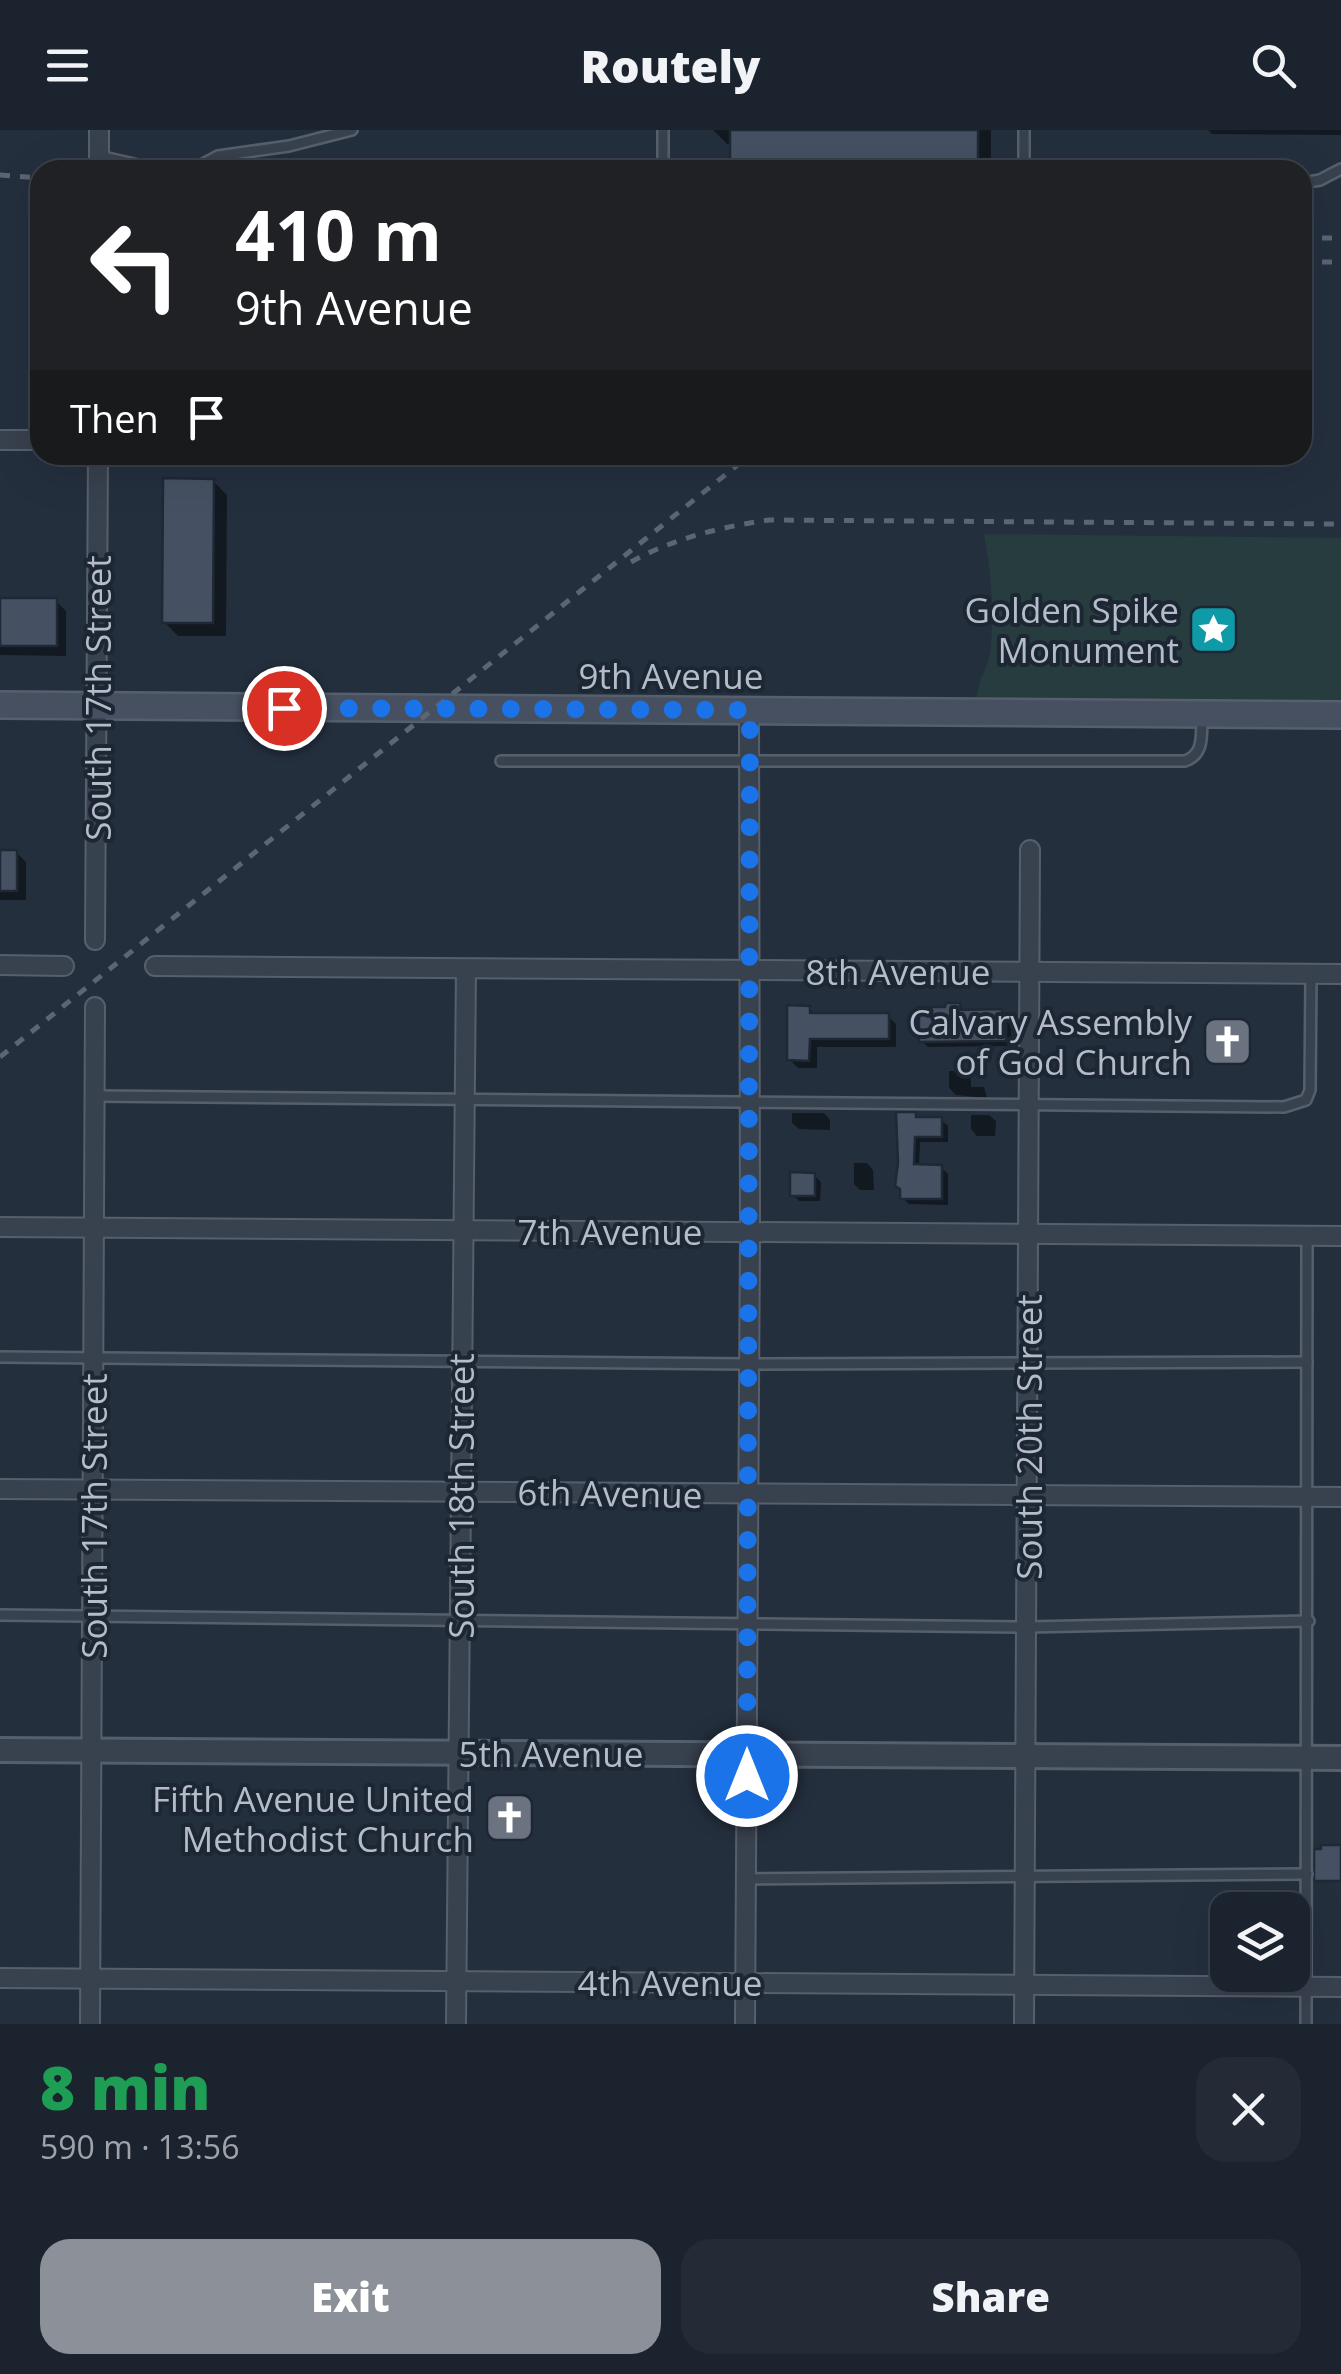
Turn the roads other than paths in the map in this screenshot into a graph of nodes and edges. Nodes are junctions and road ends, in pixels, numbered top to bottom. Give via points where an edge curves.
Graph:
1 (99, 130) edge
2 (352, 130) edge
3 (663, 130) edge
4 (1024, 130) edge
5 (99, 160) edge
6 (211, 160) edge
7 (663, 160) edge
8 (1024, 160) edge
9 (1341, 170) edge
10 (1312, 181) edge
11 (0, 440) edge
12 (30, 440) edge
13 (98, 465) edge
14 (0, 705) edge
15 (96, 706) junction
16 (750, 710) junction
17 (1202, 713) junction
18 (1341, 715) edge
19 (501, 761) dead end
20 (750, 762) junction
21 (1030, 850) dead end
22 (96, 940) dead end
23 (0, 965) edge
24 (64, 966) dead end
25 (156, 966) dead end
26 (466, 969) junction
27 (750, 970) junction
28 (1028, 972) junction
29 (1311, 974) junction
30 (1341, 974) edge
31 (95, 1007) dead end
32 (94, 1096) junction
33 (464, 1100) junction
34 (749, 1103) junction
35 (1027, 1104) junction
36 (0, 1227) edge
37 (94, 1227) junction
38 (462, 1230) junction
39 (750, 1233) junction
40 (1028, 1234) junction
41 (1308, 1236) junction
42 (1341, 1236) edge
43 (0, 1357) edge
44 (93, 1358) junction
45 (461, 1360) junction
46 (1307, 1362) junction
47 (748, 1364) junction
48 (1028, 1364) junction
49 (0, 1488) edge
50 (93, 1489) junction
51 (460, 1492) junction
52 (748, 1494) junction
53 (1028, 1496) junction
54 (1306, 1497) junction
55 (1341, 1497) edge
56 (0, 1614) edge
57 (92, 1615) junction
58 (459, 1621) junction
59 (1309, 1621) junction
60 (748, 1624) junction
61 (1028, 1627) junction
62 (0, 1750) edge
63 (92, 1750) junction
64 (459, 1752) junction
65 (748, 1754) junction
66 (1027, 1757) junction
67 (1308, 1758) junction
68 (1341, 1758) edge
69 (1308, 1874) junction
70 (1026, 1876) junction
71 (746, 1878) junction
72 (1308, 1892) edge
73 (0, 1978) edge
74 (90, 1978) junction
75 (457, 1981) junction
76 (745, 1983) junction
77 (1025, 1985) junction
78 (1210, 1986) edge
79 (1310, 1986) edge
80 (1341, 1987) edge
81 (1306, 1992) edge
82 (90, 2024) edge
83 (456, 2024) edge
84 (745, 2024) edge
85 (1024, 2024) edge
86 (1306, 2024) edge

1 - 5 street
2 - 6 lane
3 - 7 lane
4 - 8 lane
9 - 10 lane
11 - 12 street
13 - 15 street, South 17th Street
14 - 15 main road, 9th Avenue
15 - 16 main road, 9th Avenue
15 - 22 street, South 17th Street
16 - 17 main road, 9th Avenue
16 - 20 street
17 - 18 main road, 9th Avenue
17 - 20 lane via 1201,749 1185,762
19 - 20 lane
20 - 27 street
21 - 28 street, South 20th Street
23 - 24 street
25 - 26 street, 8th Avenue
26 - 27 street, 8th Avenue
26 - 33 street, South 18th Street
27 - 28 street, 8th Avenue
27 - 34 street
28 - 29 street, 8th Avenue
28 - 35 street, South 20th Street
29 - 30 street, 8th Avenue
29 - 35 lane via 1310,1090 1296,1106
31 - 32 street, South 17th Street
32 - 33 lane
32 - 37 street, South 17th Street
33 - 34 lane
33 - 38 street, South 18th Street
34 - 35 lane
34 - 39 street
35 - 40 street, South 20th Street
36 - 37 street, 7th Avenue
37 - 38 street, 7th Avenue
37 - 44 street, South 17th Street
38 - 39 street, 7th Avenue
38 - 45 street, South 18th Street
39 - 40 street, 7th Avenue
39 - 47 street
40 - 41 street, 7th Avenue
40 - 48 street, South 20th Street
41 - 42 street, 7th Avenue
41 - 46 lane
43 - 44 lane
44 - 45 lane
44 - 50 street, South 17th Street
45 - 47 lane
45 - 51 street, South 18th Street
46 - 48 lane
46 - 54 lane
47 - 48 lane
47 - 52 street
48 - 53 street, South 20th Street
49 - 50 street, 6th Avenue
50 - 51 street, 6th Avenue
50 - 57 street, South 17th Street
51 - 52 street, 6th Avenue
51 - 58 street, South 18th Street
52 - 53 street, 6th Avenue
52 - 60 street
53 - 54 street, 6th Avenue
53 - 61 street, South 20th Street
54 - 55 street, 6th Avenue
54 - 59 lane
56 - 57 lane
57 - 58 lane
57 - 63 street, South 17th Street
58 - 60 lane
58 - 64 street, South 18th Street
59 - 61 lane
59 - 67 lane
60 - 61 lane
60 - 65 street
61 - 66 street, South 20th Street
62 - 63 street, 5th Avenue
63 - 64 street, 5th Avenue
63 - 74 street, South 17th Street
64 - 65 street, 5th Avenue
64 - 75 street, South 18th Street
65 - 66 street, 5th Avenue
65 - 71 street
66 - 67 street, 5th Avenue
66 - 70 street, South 20th Street
67 - 68 street, 5th Avenue
67 - 69 lane
69 - 70 lane
69 - 72 lane
70 - 71 lane
70 - 77 street, South 20th Street
71 - 76 street
73 - 74 street, 4th Avenue
74 - 75 street, 4th Avenue
74 - 82 street, South 17th Street
75 - 76 street, 4th Avenue
75 - 83 street, South 18th Street
76 - 77 street, 4th Avenue
76 - 84 street
77 - 78 street, 4th Avenue
77 - 85 street, South 20th Street
79 - 80 street, 4th Avenue
81 - 86 lane

